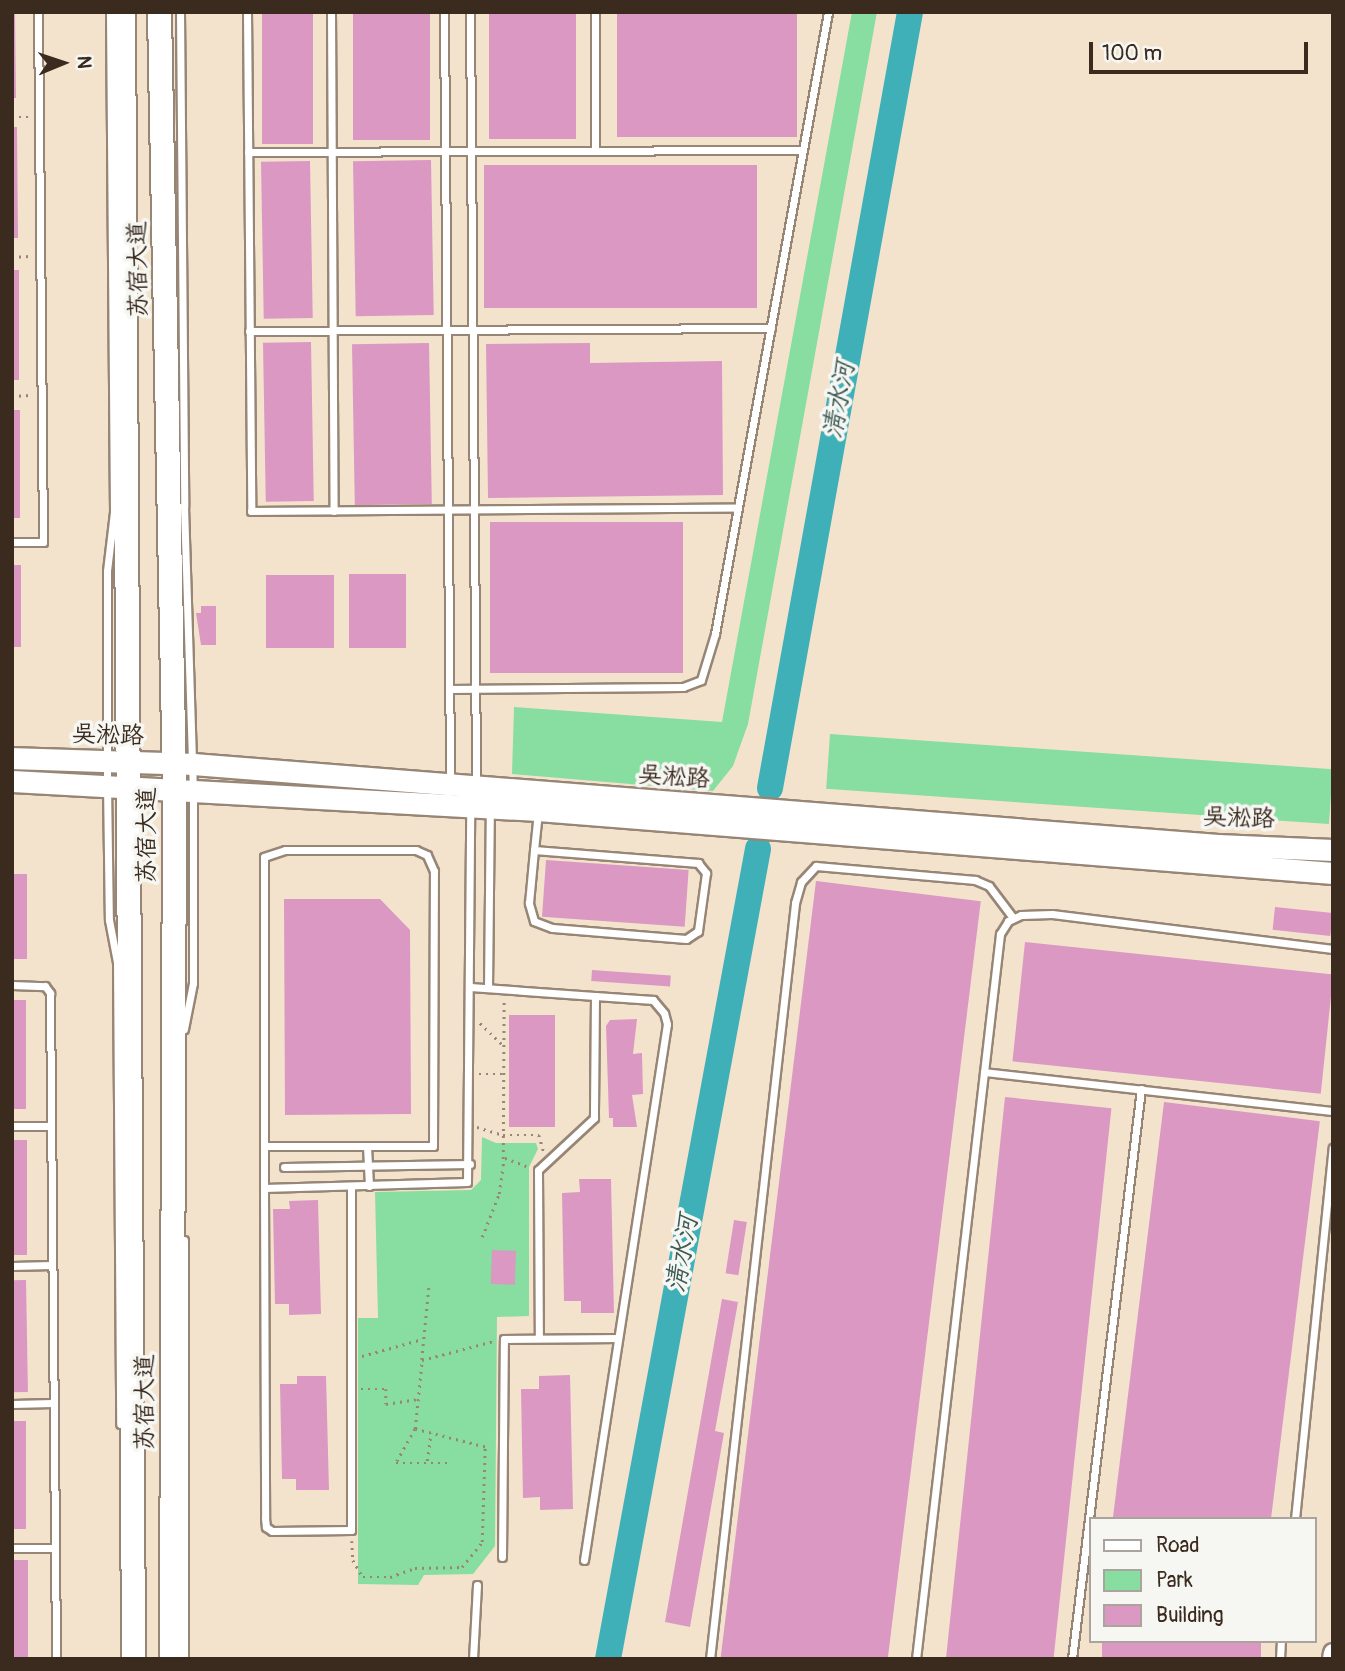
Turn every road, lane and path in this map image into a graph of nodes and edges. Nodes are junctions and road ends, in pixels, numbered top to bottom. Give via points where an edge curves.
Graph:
1 (38, 12) edge
2 (110, 12) edge
3 (123, 12) edge
4 (159, 12) edge
5 (180, 12) edge
6 (247, 12) edge
7 (331, 12) edge
8 (444, 12) edge
9 (470, 12) edge
10 (595, 12) edge
11 (828, 12) edge
12 (12, 117) edge
13 (39, 117) junction
14 (595, 150) junction
15 (803, 150) junction
16 (445, 151) junction
17 (471, 151) junction
18 (248, 152) junction
19 (332, 152) junction
20 (40, 256) junction
21 (12, 257) edge
22 (771, 328) junction
23 (446, 330) junction
24 (473, 330) junction
25 (250, 331) junction
26 (333, 331) junction
27 (41, 395) junction
28 (12, 396) edge
29 (738, 508) junction
30 (448, 510) junction
31 (474, 510) junction
32 (334, 511) junction
33 (12, 542) edge
34 (449, 689) junction
35 (475, 689) junction
36 (12, 758) edge
37 (183, 764) junction
38 (116, 773) junction
39 (12, 780) edge
40 (184, 787) junction
41 (472, 797) junction
42 (538, 810) junction
43 (534, 849) junction
44 (1333, 850) edge
45 (1333, 873) edge
46 (1013, 918) junction
47 (1333, 949) edge
48 (12, 985) edge
49 (470, 987) junction
50 (488, 988) junction
51 (504, 989) junction
52 (595, 996) junction
53 (470, 1020) junction
54 (503, 1047) junction
55 (984, 1072) junction
56 (470, 1074) junction
57 (503, 1074) junction
58 (1141, 1089) junction
59 (1333, 1111) edge
60 (470, 1124) junction
61 (12, 1126) edge
62 (51, 1126) junction
63 (184, 1135) dead end
64 (503, 1135) junction
65 (264, 1146) junction
66 (367, 1146) junction
67 (1333, 1148) edge
68 (503, 1158) junction
69 (547, 1162) junction
70 (470, 1164) junction
71 (368, 1166) junction
72 (284, 1167) dead end
73 (538, 1170) junction
74 (351, 1186) junction
75 (369, 1186) junction
76 (264, 1188) junction
77 (184, 1231) dead end
78 (482, 1237) dead end
79 (52, 1265) junction
80 (12, 1266) edge
81 (429, 1288) dead end
82 (538, 1338) junction
83 (618, 1338) junction
84 (423, 1339) junction
85 (503, 1339) junction
86 (351, 1360) junction
87 (422, 1360) junction
88 (351, 1389) junction
89 (418, 1399) junction
90 (12, 1404) edge
91 (53, 1404) junction
92 (415, 1429) junction
93 (431, 1433) junction
94 (120, 1436) dead end
95 (426, 1463) junction
96 (451, 1463) dead end
97 (1295, 1517) edge
98 (351, 1530) junction
99 (12, 1548) edge
100 (55, 1548) junction
101 (502, 1557) dead end
102 (584, 1560) dead end
103 (477, 1585) dead end
104 (1333, 1653) edge
105 (56, 1659) edge
106 (133, 1659) edge
107 (171, 1659) edge
108 (184, 1659) edge
109 (472, 1659) edge
110 (710, 1659) edge
111 (916, 1659) edge
112 (1072, 1659) edge
113 (1332, 1659) edge

1 - 13 lane
2 - 38 lane via 114,512 107,571
3 - 38 main road, 苏宿大道
4 - 37 main road, 苏宿大道
5 - 37 lane
6 - 18 lane
7 - 19 lane
8 - 16 lane
9 - 17 lane
10 - 14 lane
11 - 15 lane
12 - 13 path
13 - 20 lane
14 - 15 lane
14 - 17 lane
15 - 22 lane
16 - 17 lane
16 - 19 lane
16 - 23 lane
17 - 24 lane
18 - 19 lane
18 - 25 lane
19 - 26 lane
20 - 21 path
20 - 27 lane
22 - 24 lane
22 - 29 lane
23 - 24 lane
23 - 26 lane
23 - 30 lane
24 - 31 lane
25 - 26 lane
25 - 32 lane via 251,511
26 - 32 lane
27 - 28 path
27 - 33 lane via 43,542
29 - 31 lane
29 - 35 lane via 706,670 694,686
30 - 31 lane
30 - 32 lane
30 - 34 lane
31 - 35 lane
34 - 35 lane
34 - 41 lane
35 - 41 lane
36 - 38 main road, 吴淞路
37 - 38 main road, 吴淞路
37 - 40 main road, 苏宿大道
37 - 41 main road, 吴淞路
38 - 39 main road, 吴淞路
38 - 40 main road, 吴淞路
38 - 94 lane via 109,920 117,962
38 - 106 main road, 苏宿大道
40 - 41 main road, 吴淞路
40 - 63 lane via 193,983 184,1025
40 - 107 main road, 苏宿大道
41 - 42 main road, 吴淞路
41 - 44 main road, 吴淞路
41 - 49 lane
41 - 50 lane
42 - 43 lane
42 - 45 main road, 吴淞路
43 - 43 lane via 529,913 541,926 686,939 698,931 706,873 698,863
46 - 47 lane via 1052,914
46 - 55 lane via 1000,934
46 - 110 lane via 989,886 975,880 816,866 801,882 795,903
48 - 62 lane via 45,986 50,993
49 - 50 lane
49 - 53 lane
50 - 51 lane
51 - 52 lane
51 - 54 path
52 - 69 lane via 594,1118
52 - 83 lane via 653,1000 667,1024
53 - 54 path via 488,1026
53 - 56 lane
54 - 57 path
55 - 58 lane
55 - 111 lane
56 - 57 path
56 - 60 lane
57 - 64 path
58 - 59 lane
58 - 112 lane
60 - 64 path
60 - 70 lane
61 - 62 lane
62 - 79 lane
64 - 68 path
64 - 69 path via 539,1135
65 - 66 lane
65 - 66 lane via 264,857 285,850 416,850 427,855 435,871 433,1146
65 - 76 lane
66 - 71 lane
67 - 97 lane
68 - 73 path
68 - 78 path via 499,1194
69 - 73 lane
70 - 71 lane
70 - 75 lane via 467,1182 460,1185
71 - 72 lane
71 - 75 lane
73 - 82 lane
74 - 75 lane
74 - 76 lane
74 - 86 lane
76 - 98 lane via 266,1527 272,1531
77 - 108 lane
79 - 80 lane
79 - 91 lane
81 - 84 path
82 - 83 lane
82 - 85 lane
83 - 102 lane
84 - 86 path
84 - 87 path
85 - 87 path
85 - 101 lane
86 - 88 lane
87 - 89 path
88 - 89 path via 387,1389 386,1404
88 - 98 lane
89 - 92 path
90 - 91 lane
91 - 100 lane
92 - 93 path
92 - 95 path via 396,1463
93 - 95 path
93 - 98 path via 485,1447 484,1535 478,1551 462,1567 415,1568 390,1577 363,1577 353,1560
95 - 96 path
99 - 100 lane
100 - 105 lane
103 - 109 lane
104 - 113 street

